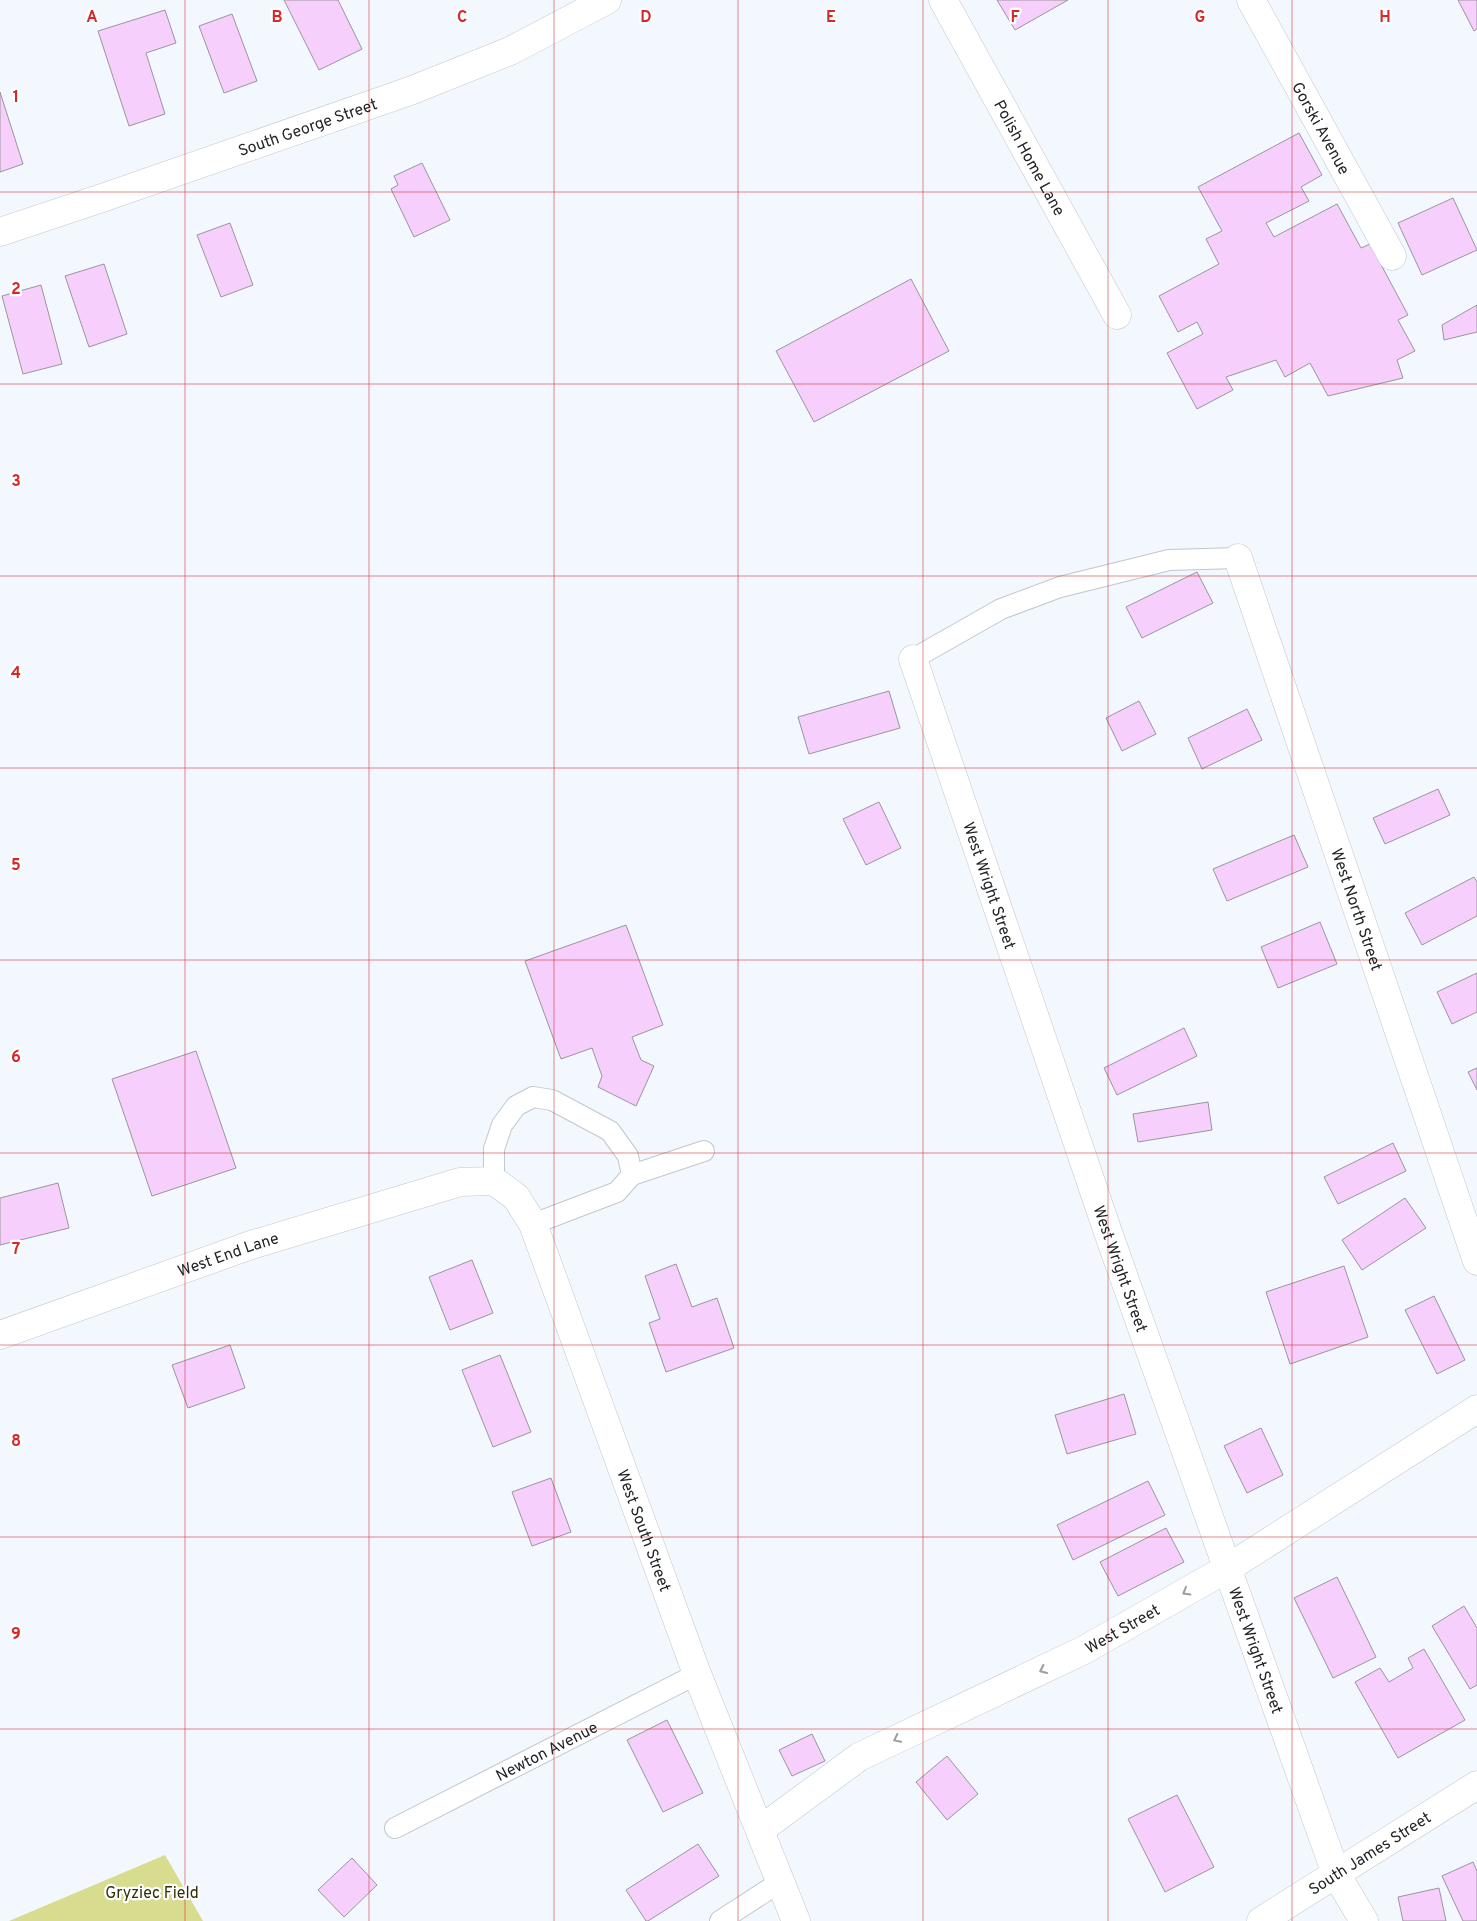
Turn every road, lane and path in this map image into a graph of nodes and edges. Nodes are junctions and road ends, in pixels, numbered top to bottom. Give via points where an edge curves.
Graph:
1 (607, 0) edge
2 (943, 0) edge
3 (1251, 0) edge
4 (0, 232) edge
5 (1392, 256) dead end
6 (1117, 315) dead end
7 (1238, 558) joint
8 (913, 659) joint
9 (704, 1151) dead end
10 (632, 1175) junction
11 (494, 1181) junction
12 (533, 1224) junction
13 (1477, 1261) edge
14 (0, 1335) edge
15 (1477, 1409) edge
16 (1228, 1568) junction
17 (697, 1674) junction
18 (1477, 1785) edge
19 (395, 1828) dead end
20 (760, 1830) junction
21 (1336, 1874) junction
22 (780, 1882) junction
23 (720, 1921) edge
24 (796, 1921) edge
25 (1261, 1921) edge
26 (1364, 1921) edge

1 - 4 street, South George Street via 510,51 410,91
2 - 6 street, Polish Home Lane
3 - 5 street, Gorski Avenue
7 - 8 lane via 1168,560 1060,587 1002,609
7 - 13 street, West North Street
8 - 16 street, West Wright Street via 1114,1248
9 - 10 lane
10 - 11 lane via 628,1156 610,1131 552,1100 533,1097 516,1106 502,1125 494,1148
10 - 12 lane via 618,1192
11 - 12 street, West South Street via 516,1197
11 - 14 street, West End Lane via 460,1182 251,1245
12 - 17 street, West South Street
15 - 16 street, West Street
16 -> 20 street, West Street via 1084,1650 860,1757
16 - 21 street, West Wright Street
17 - 19 lane, Newton Avenue
17 - 20 street, West South Street
18 - 21 street, South James Street
20 - 22 street, West South Street
21 - 25 street, South James Street
21 - 26 street, West Wright Street
22 - 23 lane
22 - 24 street, West South Street

